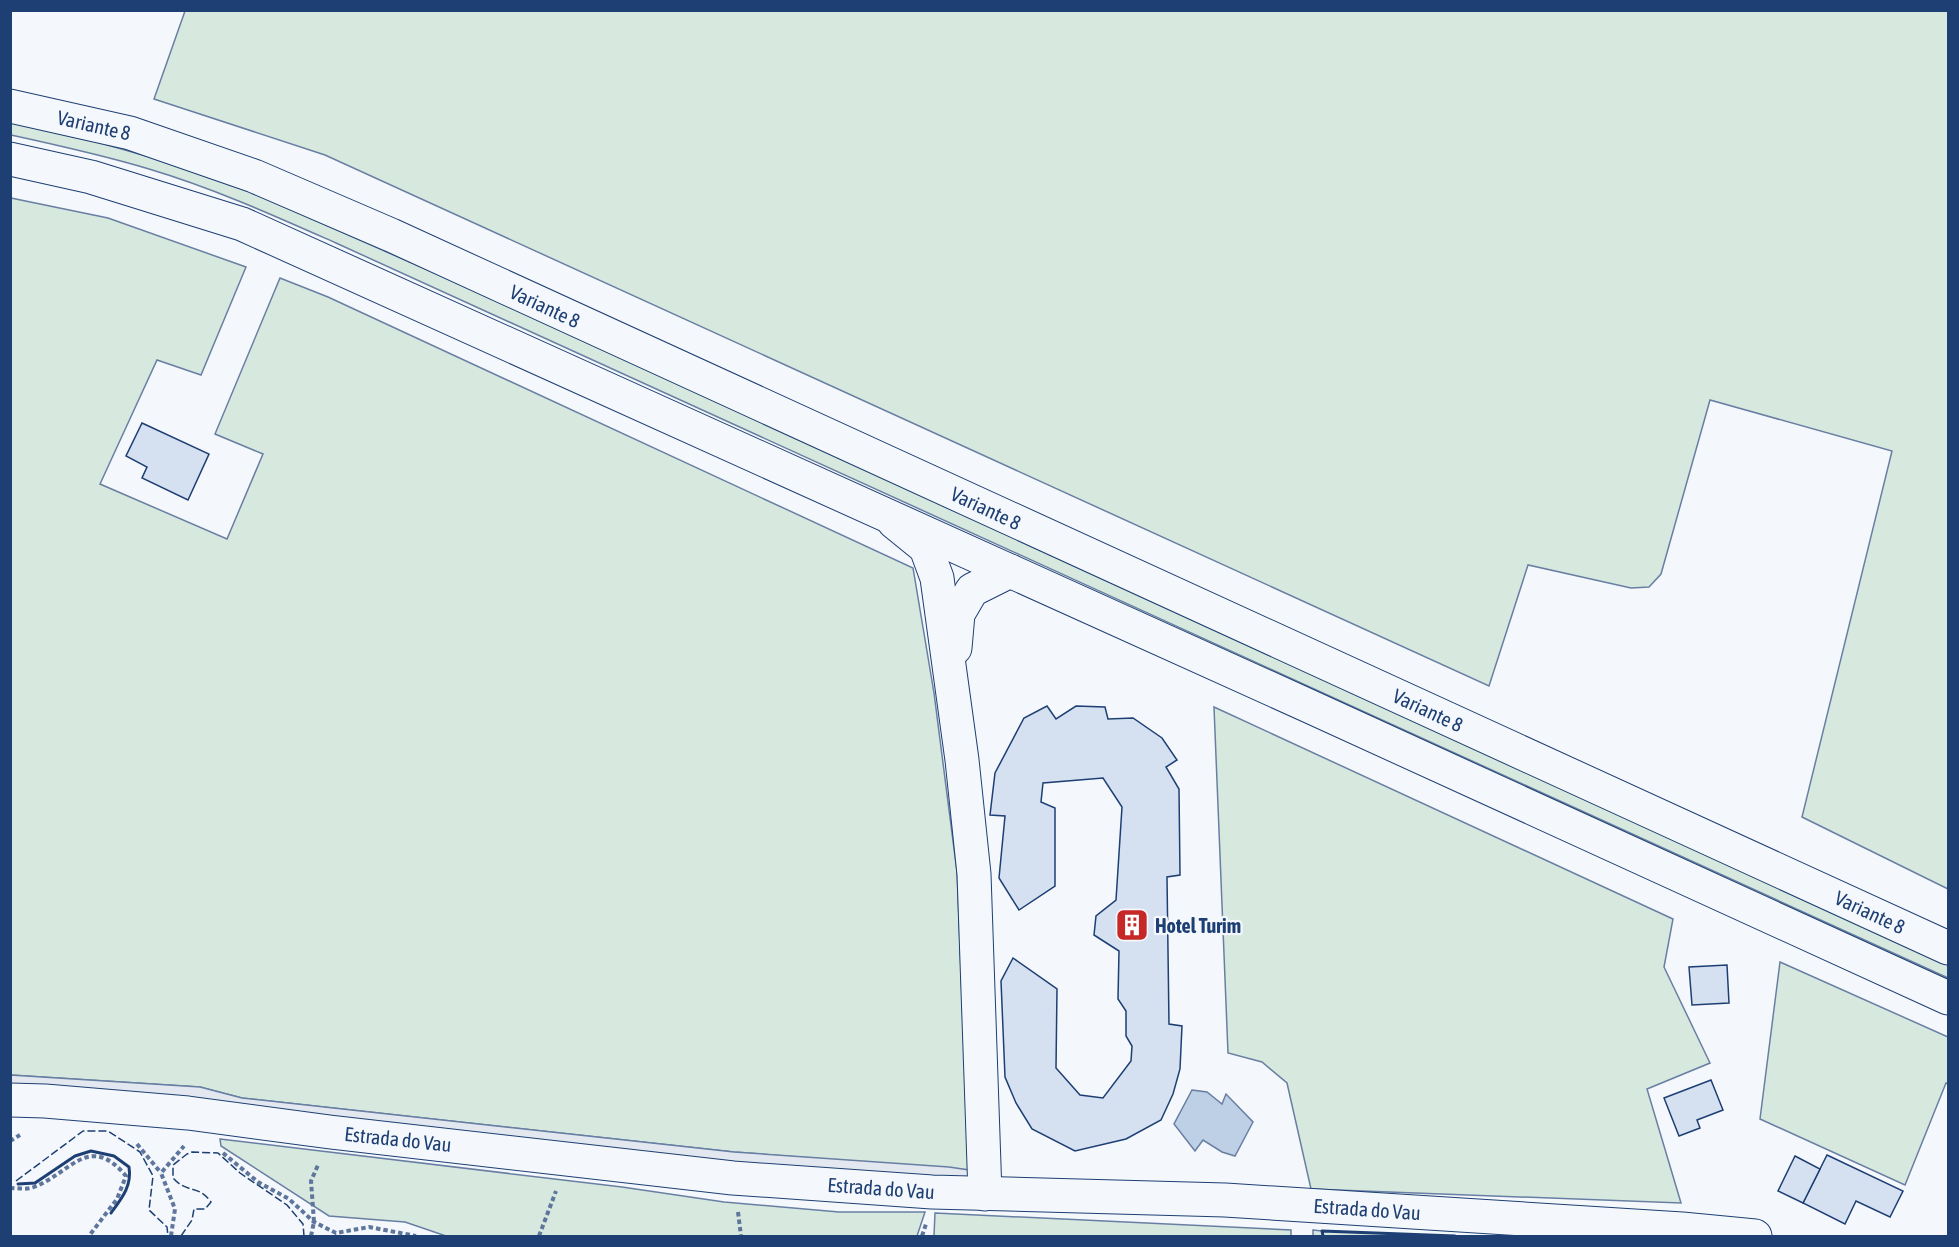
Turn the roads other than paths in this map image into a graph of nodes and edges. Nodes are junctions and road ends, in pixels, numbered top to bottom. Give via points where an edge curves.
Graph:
1 (10, 106) edge
2 (10, 159) edge
3 (886, 515) junction
4 (1010, 571) junction
5 (952, 694) junction
6 (1948, 948) edge
7 (1948, 998) edge
8 (10, 1100) edge
9 (985, 1194) junction
10 (1755, 1236) edge

1 - 6 main road, Variante 8 via 130,133 254,176
2 - 3 main road via 91,177 242,224
3 - 4 main road
3 - 5 main road via 926,548 937,578
4 - 5 main road via 972,590 958,614
4 - 7 main road
5 - 9 main road via 974,874
8 - 9 main road, Estrada do Vau via 188,1113 733,1178
9 - 10 main road, Estrada do Vau via 1226,1200

